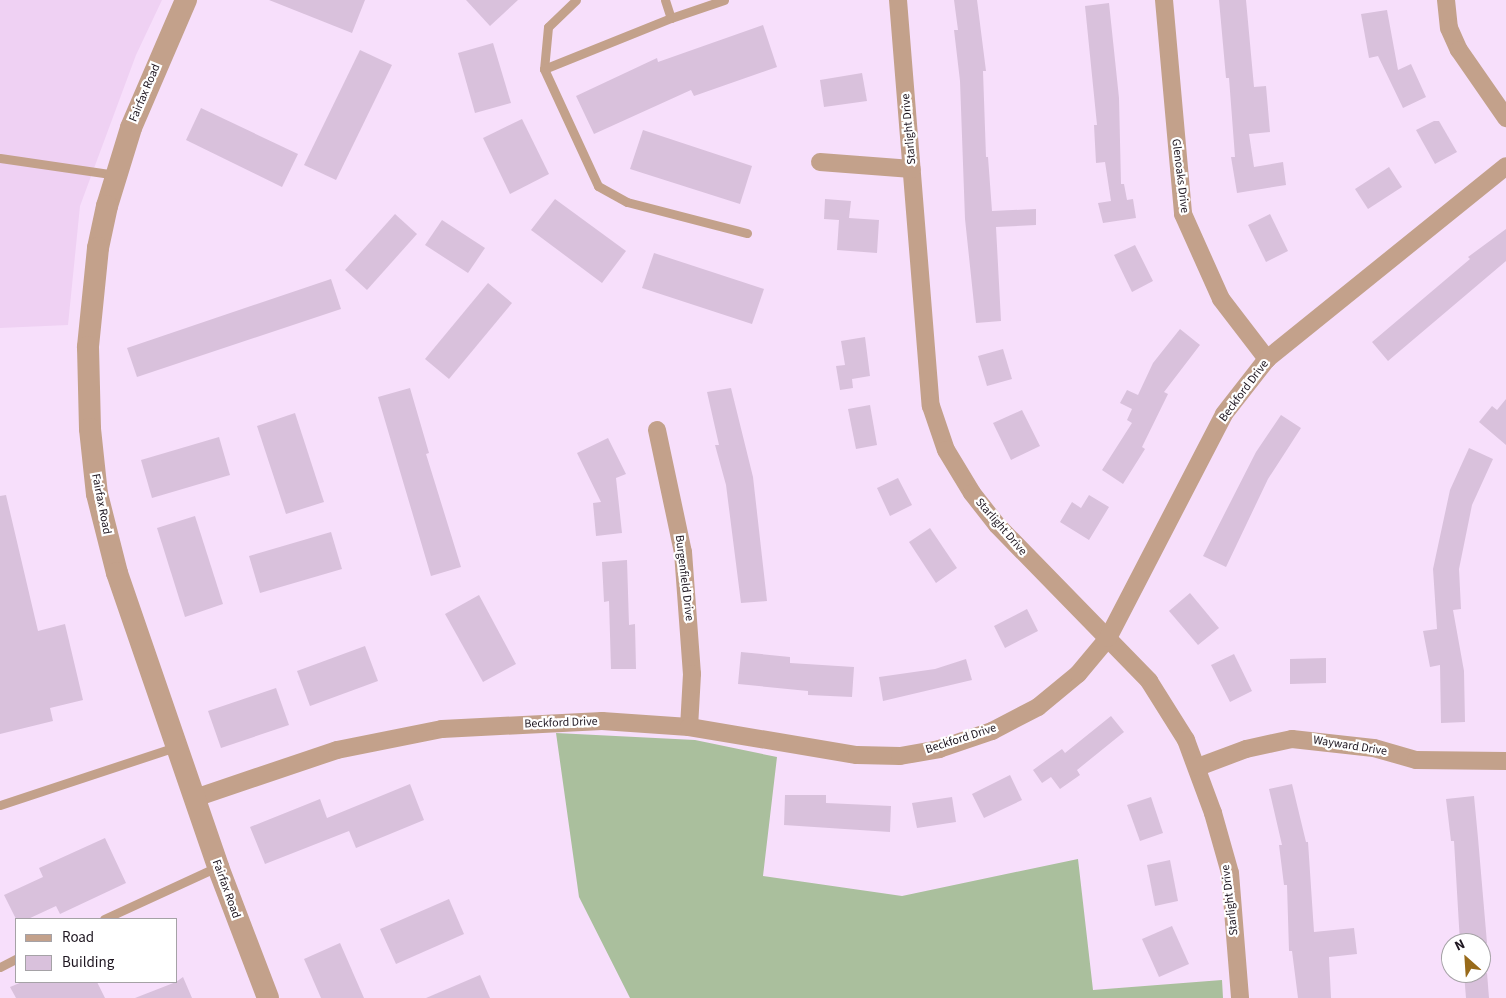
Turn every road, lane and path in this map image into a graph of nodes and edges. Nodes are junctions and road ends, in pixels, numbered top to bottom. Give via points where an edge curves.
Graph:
1 (186, 0) edge
2 (576, 0) edge
3 (665, 0) edge
4 (724, 0) edge
5 (898, 0) edge
6 (1164, 0) edge
7 (1446, 0) edge
8 (671, 18) junction
9 (544, 70) junction
10 (1506, 118) edge
11 (0, 158) edge
12 (820, 162) dead end
13 (1506, 166) edge
14 (912, 169) junction
15 (116, 175) junction
16 (747, 233) dead end
17 (1267, 359) junction
18 (657, 430) dead end
19 (1108, 638) junction
20 (689, 727) junction
21 (176, 746) junction
22 (1506, 761) edge
23 (1198, 767) junction
24 (195, 798) junction
25 (0, 805) edge
26 (218, 867) junction
27 (106, 918) edge
28 (15, 960) edge
29 (0, 967) edge
30 (268, 998) edge
31 (1240, 998) edge

1 - 15 street, Fairfax Road via 149,83
2 - 9 lane via 548,27
3 - 8 lane
4 - 8 lane
5 - 14 street, Starlight Drive
6 - 17 street, Glenoaks Drive via 1183,214 1221,299
7 - 10 street via 1449,28 1459,50
8 - 9 lane
9 - 16 lane via 598,186 627,202
11 - 15 lane
12 - 14 street
13 - 17 street, Beckford Drive
14 - 19 street, Starlight Drive via 931,406 946,450 972,494 997,525
15 - 21 street, Fairfax Road via 98,248 88,347 87,388 93,466 117,573
17 - 19 street, Beckford Drive via 1224,414
18 - 20 street, Burgenfield Drive via 684,561 692,674
19 - 20 street, Beckford Drive via 1078,674 1038,706 992,731 939,749 900,756 857,755
19 - 23 street, Starlight Drive via 1149,681 1186,740
20 - 24 street, Beckford Drive via 602,721 442,728 337,750
21 - 24 street, Fairfax Road
21 - 25 lane
22 - 23 street, Wayward Drive via 1416,760 1374,748 1292,738 1246,749
23 - 31 street, Starlight Drive via 1230,873
24 - 26 street, Fairfax Road
26 - 27 lane
26 - 30 street, Fairfax Road
28 - 29 lane

